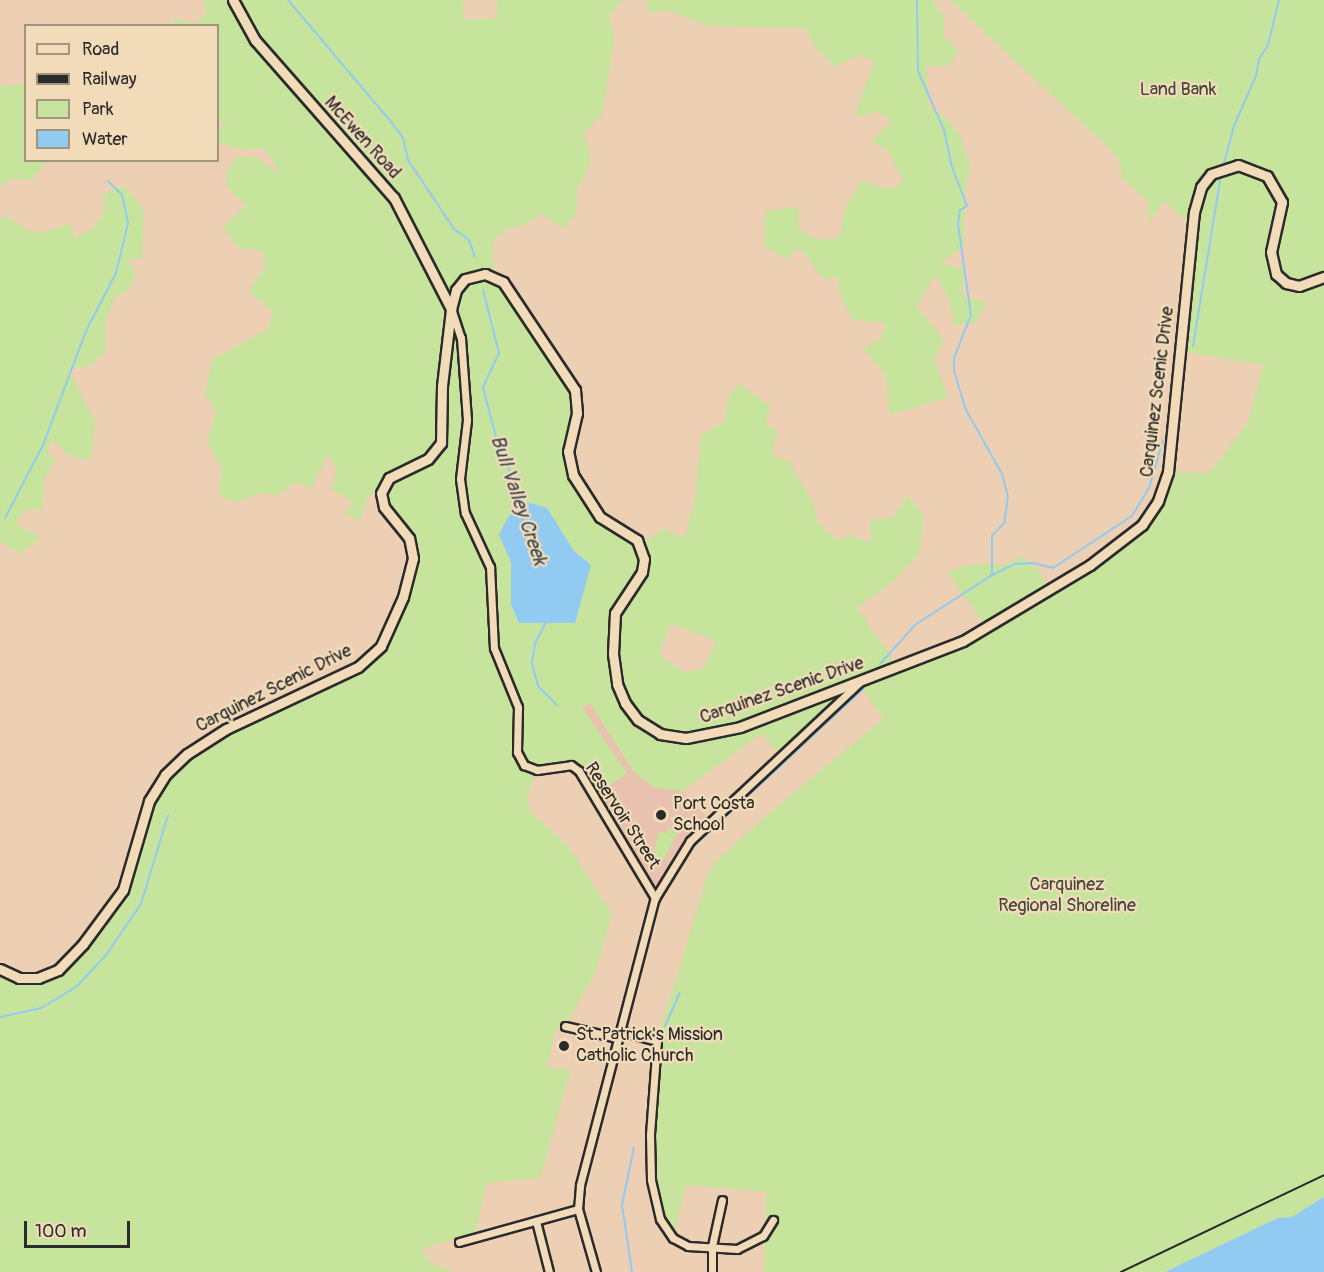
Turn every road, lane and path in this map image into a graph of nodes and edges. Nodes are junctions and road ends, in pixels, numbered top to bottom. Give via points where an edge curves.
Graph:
1 (233, 0) edge
2 (1324, 277) edge
3 (451, 309) junction
4 (859, 683) junction
5 (655, 898) junction
6 (0, 969) edge
7 (565, 1026) dead end
8 (619, 1034) junction
9 (722, 1200) dead end
10 (578, 1209) junction
11 (773, 1220) dead end
12 (536, 1221) junction
13 (459, 1242) dead end
14 (712, 1246) junction
15 (549, 1272) edge
16 (596, 1272) edge
17 (712, 1272) edge

1 - 3 street, McEwen Road via 255,39 394,198
2 - 4 street, Carquinez Scenic Drive via 1299,286 1286,283 1276,274 1271,252 1282,207 1278,190 1258,170 1231,166 1206,179 1196,204 1170,461 1162,493 1148,517 1116,548 995,625
3 - 4 street, Carquinez Scenic Drive via 456,290 465,279 484,274 496,278 507,287 574,390 576,413 568,451 573,475 600,517 631,535 643,553 642,572 618,606 613,630 617,684 638,720 669,737 707,736
3 - 5 street, Reservoir Street via 461,338 467,420 460,479 465,513 490,567 494,648 518,707 517,752 524,765 537,770 571,765 579,771
3 - 6 street, Carquinez Scenic Drive via 442,386 441,443 428,459 389,478 381,493 384,507 409,538 412,558 403,597 381,646 358,667 220,733 186,754 165,775 149,801 123,890 84,944 65,964 38,978 19,978
4 - 5 street via 690,841
5 - 8 street
7 - 8 street
8 - 10 street via 580,1185
8 - 14 street via 657,1041 650,1136 651,1180 660,1219 677,1242
9 - 14 street
10 - 12 street
10 - 16 street
11 - 14 street via 763,1236 736,1249
12 - 13 street
12 - 15 street
14 - 17 street

